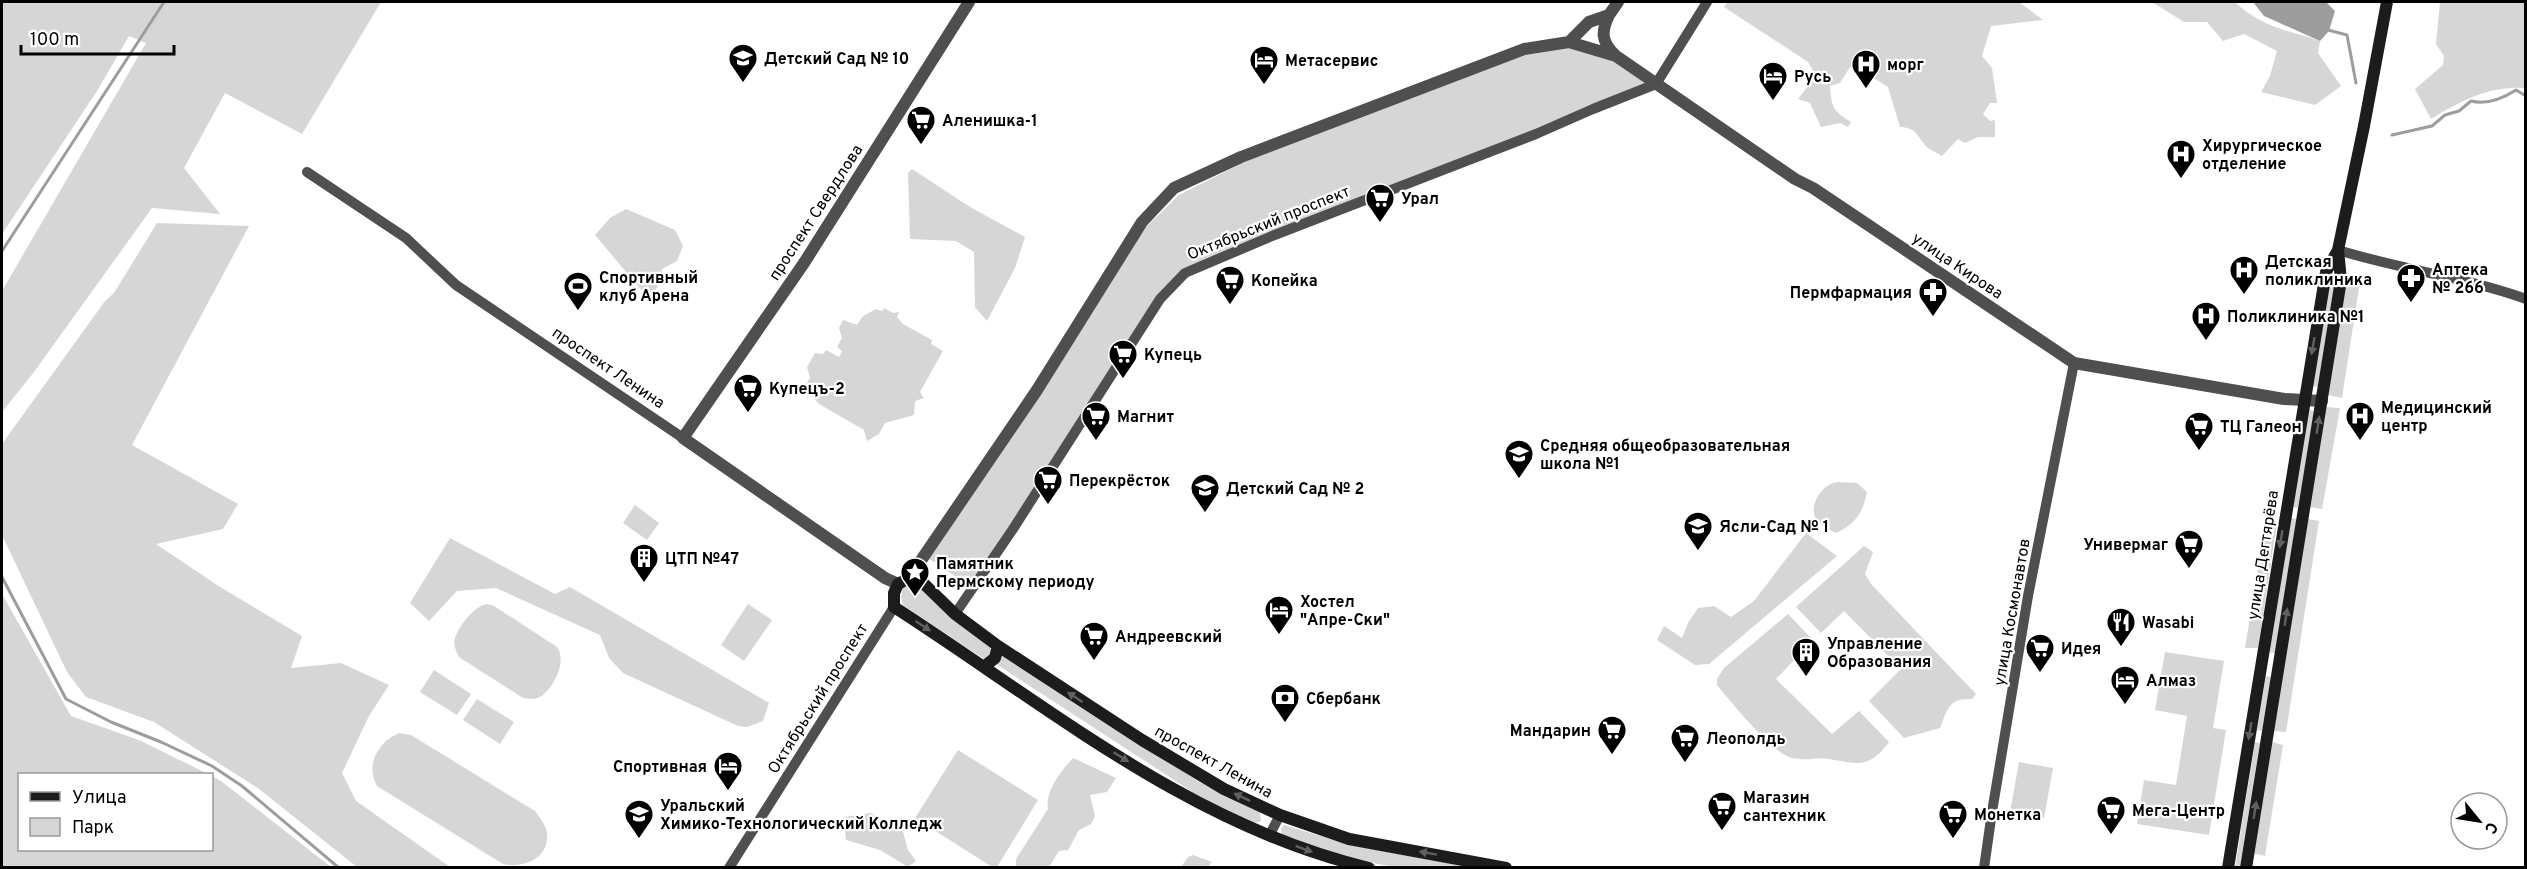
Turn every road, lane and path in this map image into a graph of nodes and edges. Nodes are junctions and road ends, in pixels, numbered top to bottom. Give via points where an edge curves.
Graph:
1 (969, 2) edge
2 (1618, 2) edge
3 (1707, 2) edge
4 (2387, 2) edge
5 (1609, 15) junction
6 (1569, 42) junction
7 (1616, 56) junction
8 (1656, 84) junction
9 (307, 172) dead end
10 (2338, 250) junction
11 (2526, 299) edge
12 (2074, 363) junction
13 (2322, 401) junction
14 (2303, 402) junction
15 (683, 438) junction
16 (903, 581) junction
17 (894, 607) junction
18 (956, 614) junction
19 (998, 646) junction
20 (985, 666) junction
21 (1280, 815) junction
22 (1269, 836) junction
23 (729, 867) edge
24 (1369, 867) edge
25 (1506, 867) edge
26 (1984, 867) edge
27 (2228, 867) edge
28 (2246, 867) edge

1 - 15 street, проспект Свердлова via 804,263
2 - 5 street
3 - 8 street
4 - 10 main road, улица Дегтярёва
5 - 6 street via 1589,22
5 - 7 street, улица Кирова via 1602,32 1605,45
6 - 7 street, улица Кирова
6 - 16 street via 1524,49 1240,157 1174,188 1142,222 1036,390
7 - 8 street, улица Кирова
8 - 12 street, улица Кирова
8 - 18 street, Октябрьский проспект via 1185,273 1160,299
9 - 15 street, проспект Ленина via 406,238 456,285
10 - 11 street
10 - 13 main road, улица Дегтярёва via 2341,279
10 -> 14 main road, улица Дегтярёва via 2326,272
12 - 14 street, улица Кирова
12 - 26 street, улица Космонавтов via 2028,596
13 - 14 street, улица Кирова
28 -> 13 main road, улица Дегтярёва
14 -> 27 main road, улица Дегтярёва
15 - 16 street, проспект Ленина via 885,578
16 - 17 main road via 894,593
16 - 18 main road, проспект Ленина via 918,579
17 -> 20 main road
17 - 23 street, Октябрьский проспект
18 - 19 main road, проспект Ленина
19 - 20 main road via 995,658
21 -> 19 main road, проспект Ленина via 1224,789 1142,740
20 -> 22 main road via 1127,761 1212,810
21 - 22 street
25 -> 21 main road, проспект Ленина via 1349,839
22 -> 24 main road via 1310,852

